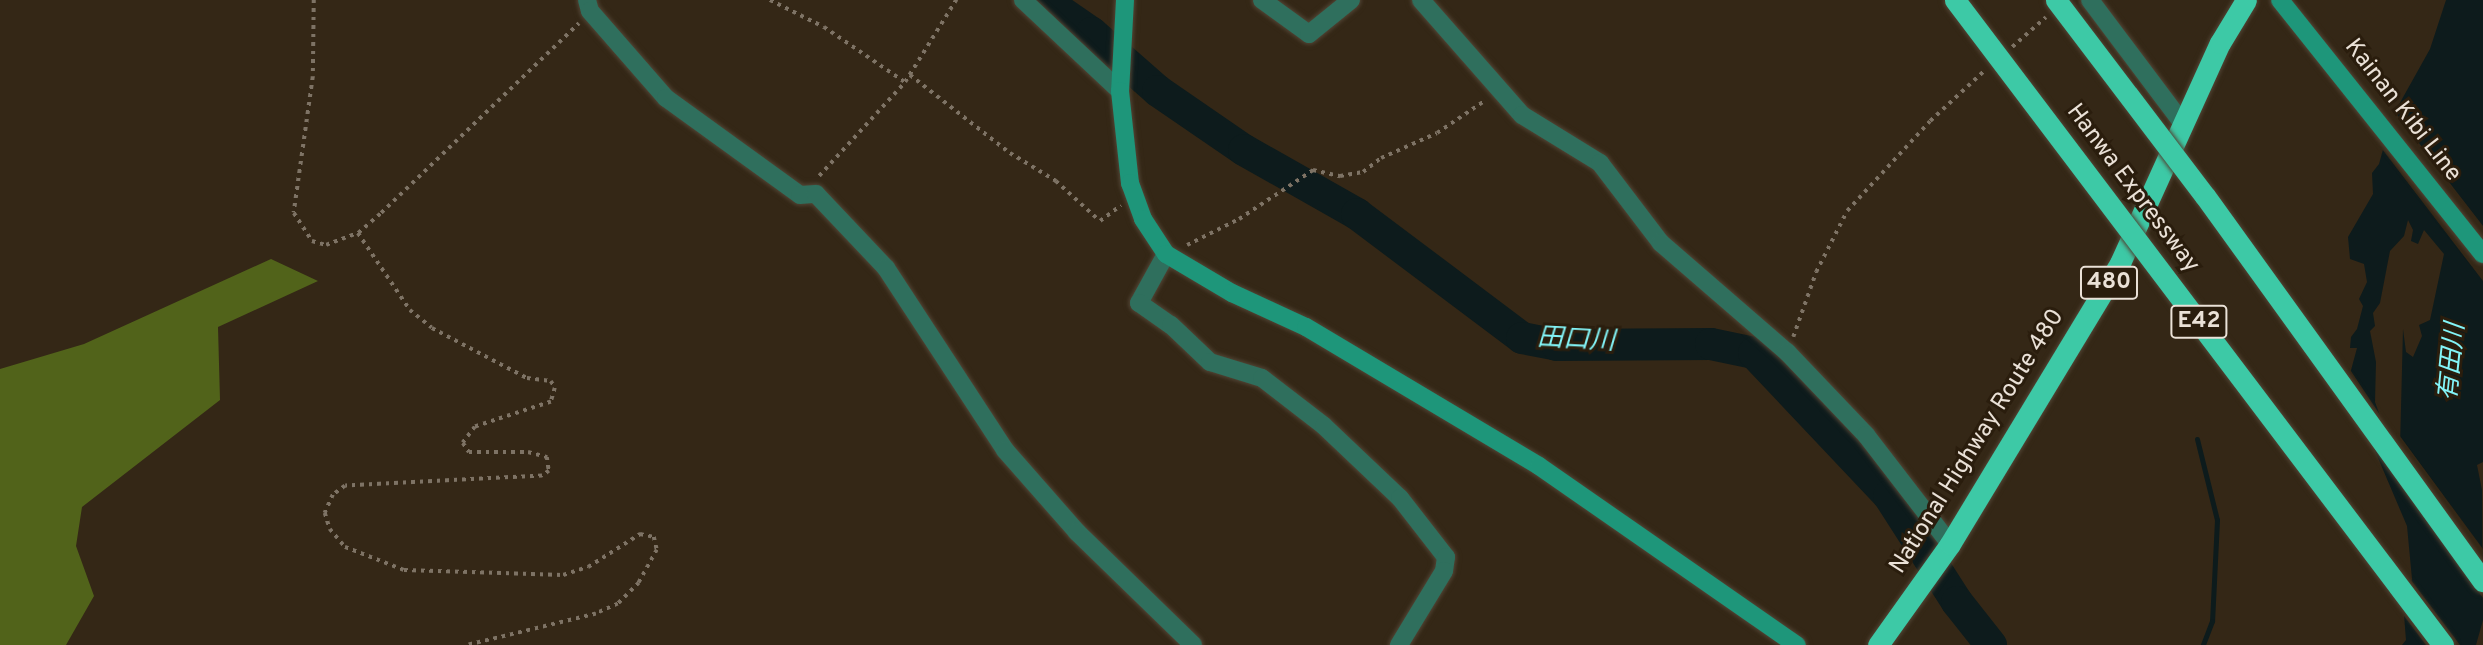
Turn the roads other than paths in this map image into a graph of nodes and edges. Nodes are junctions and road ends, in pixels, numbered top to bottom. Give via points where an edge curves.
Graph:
1 (1023, 0) edge
2 (1125, 0) edge
3 (1262, 0) edge
4 (1351, 0) edge
5 (1421, 0) edge
6 (1955, 0) edge
7 (2090, 0) edge
8 (2246, 0) edge
9 (2280, 0) edge
10 (2055, 4) edge
11 (589, 6) edge
12 (1120, 91) junction
13 (2183, 124) junction
14 (2483, 254) edge
15 (1168, 255) junction
16 (1947, 548) junction
17 (2483, 581) edge
18 (1193, 645) edge
19 (1399, 645) edge
20 (1797, 645) edge
21 (1878, 645) edge
22 (2444, 645) edge

1 - 12 street
2 - 12 street
3 - 4 street via 1309,34
5 - 16 street via 1522,115 1600,163 1661,243 1787,352 1866,435
6 - 22 highway, Hanwa Expressway / E42, bridge
7 - 13 street
8 - 13 highway, National Highway Route 480 / 480 via 2220,43
9 - 14 street, Kainan Kibi Line via 2303,23
10 - 17 highway, bridge via 2205,197
11 - 18 street via 666,97 800,195 816,194 887,268 1005,450 1077,531
12 - 15 street via 1134,198
13 - 16 highway, National Highway Route 480 / 480 via 2120,263
15 - 19 street via 1139,303 1171,325 1210,362 1262,378 1324,426 1400,498 1446,557 1444,570
15 - 20 street via 1223,288 1306,327 1548,472
16 - 21 highway, National Highway Route 480 / 480

